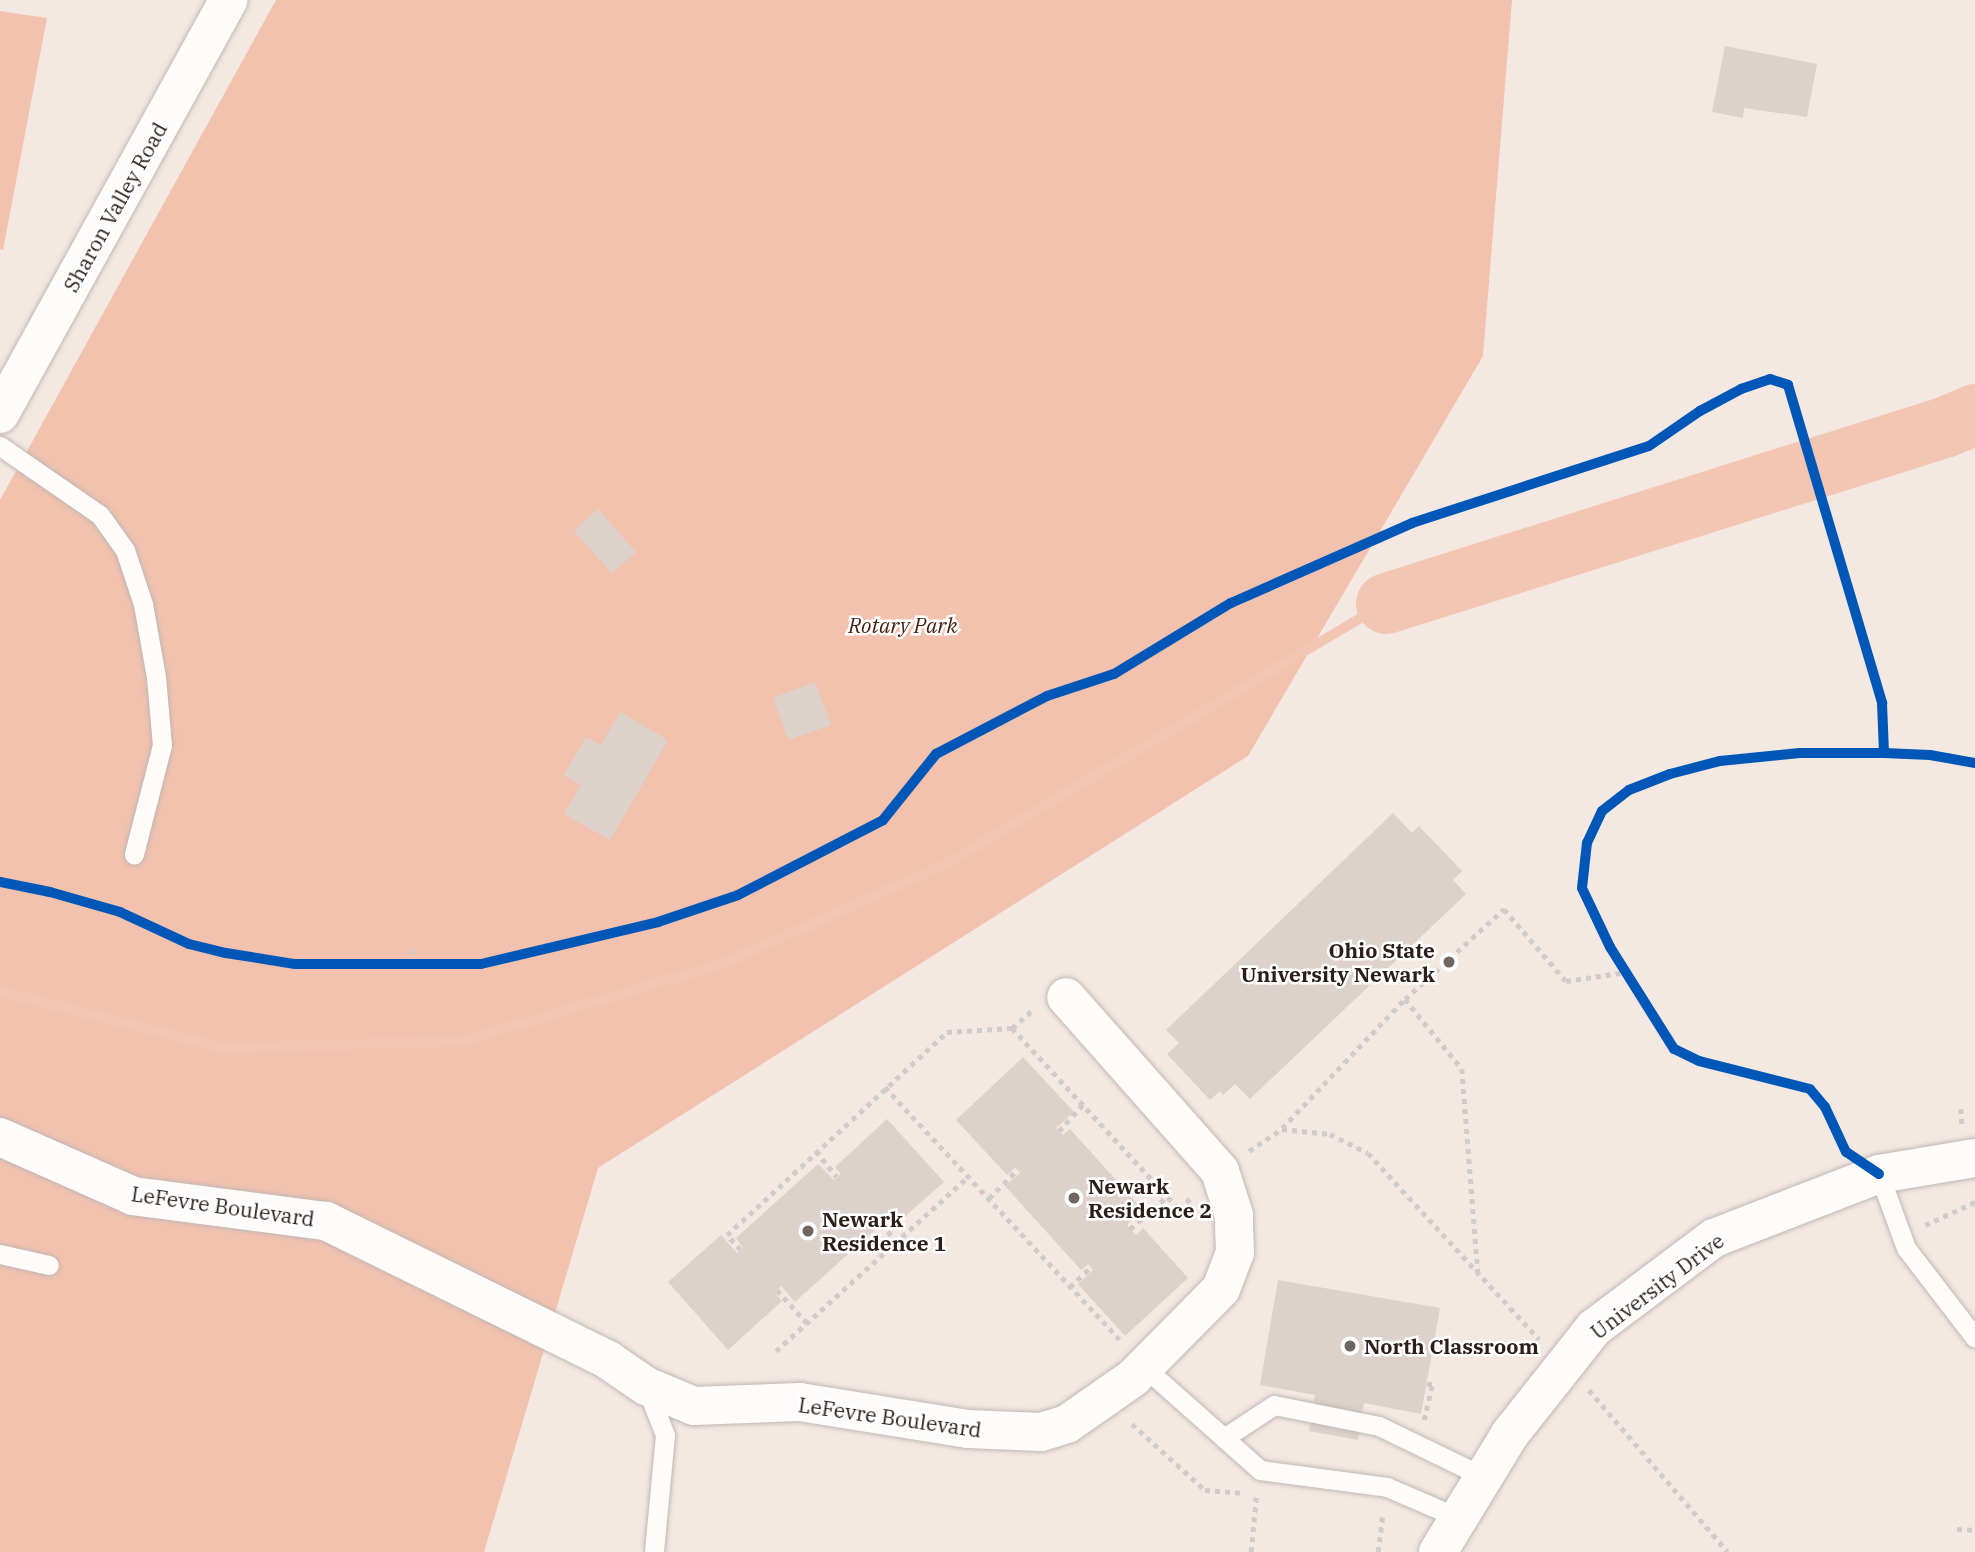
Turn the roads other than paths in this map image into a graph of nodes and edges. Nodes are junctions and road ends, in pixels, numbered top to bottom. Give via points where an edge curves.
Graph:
1 (229, 0) edge
2 (0, 414) edge
3 (0, 446) edge
4 (134, 854) dead end
5 (1051, 1002) road end
6 (0, 1137) edge
7 (1975, 1158) edge
8 (1879, 1174) junction
9 (0, 1254) edge
10 (49, 1265) dead end
11 (1975, 1338) edge
12 (1144, 1367) junction
13 (646, 1386) junction
14 (1224, 1438) junction
15 (1484, 1477) junction
16 (1459, 1518) junction
17 (654, 1552) edge
18 (1438, 1552) edge

1 - 2 street, Sharon Valley Road
3 - 4 lane via 100,515 125,550 143,604 163,745
5 - 12 street, LeFevre Boulevard via 1220,1171 1234,1215 1236,1253 1221,1289
6 - 13 street, LeFevre Boulevard via 133,1196 326,1221 608,1360
7 - 8 street, University Drive
8 - 11 lane via 1906,1248
8 - 15 street, University Drive via 1714,1238 1594,1328 1510,1434
9 - 10 lane
12 - 13 street, LeFevre Boulevard via 1067,1424 1041,1432 955,1427 800,1402 694,1406
12 - 14 lane
13 - 17 lane via 665,1436
14 - 15 lane via 1274,1405 1379,1426
14 - 16 lane via 1260,1470 1387,1487
15 - 16 street, University Drive
16 - 18 street, University Drive

